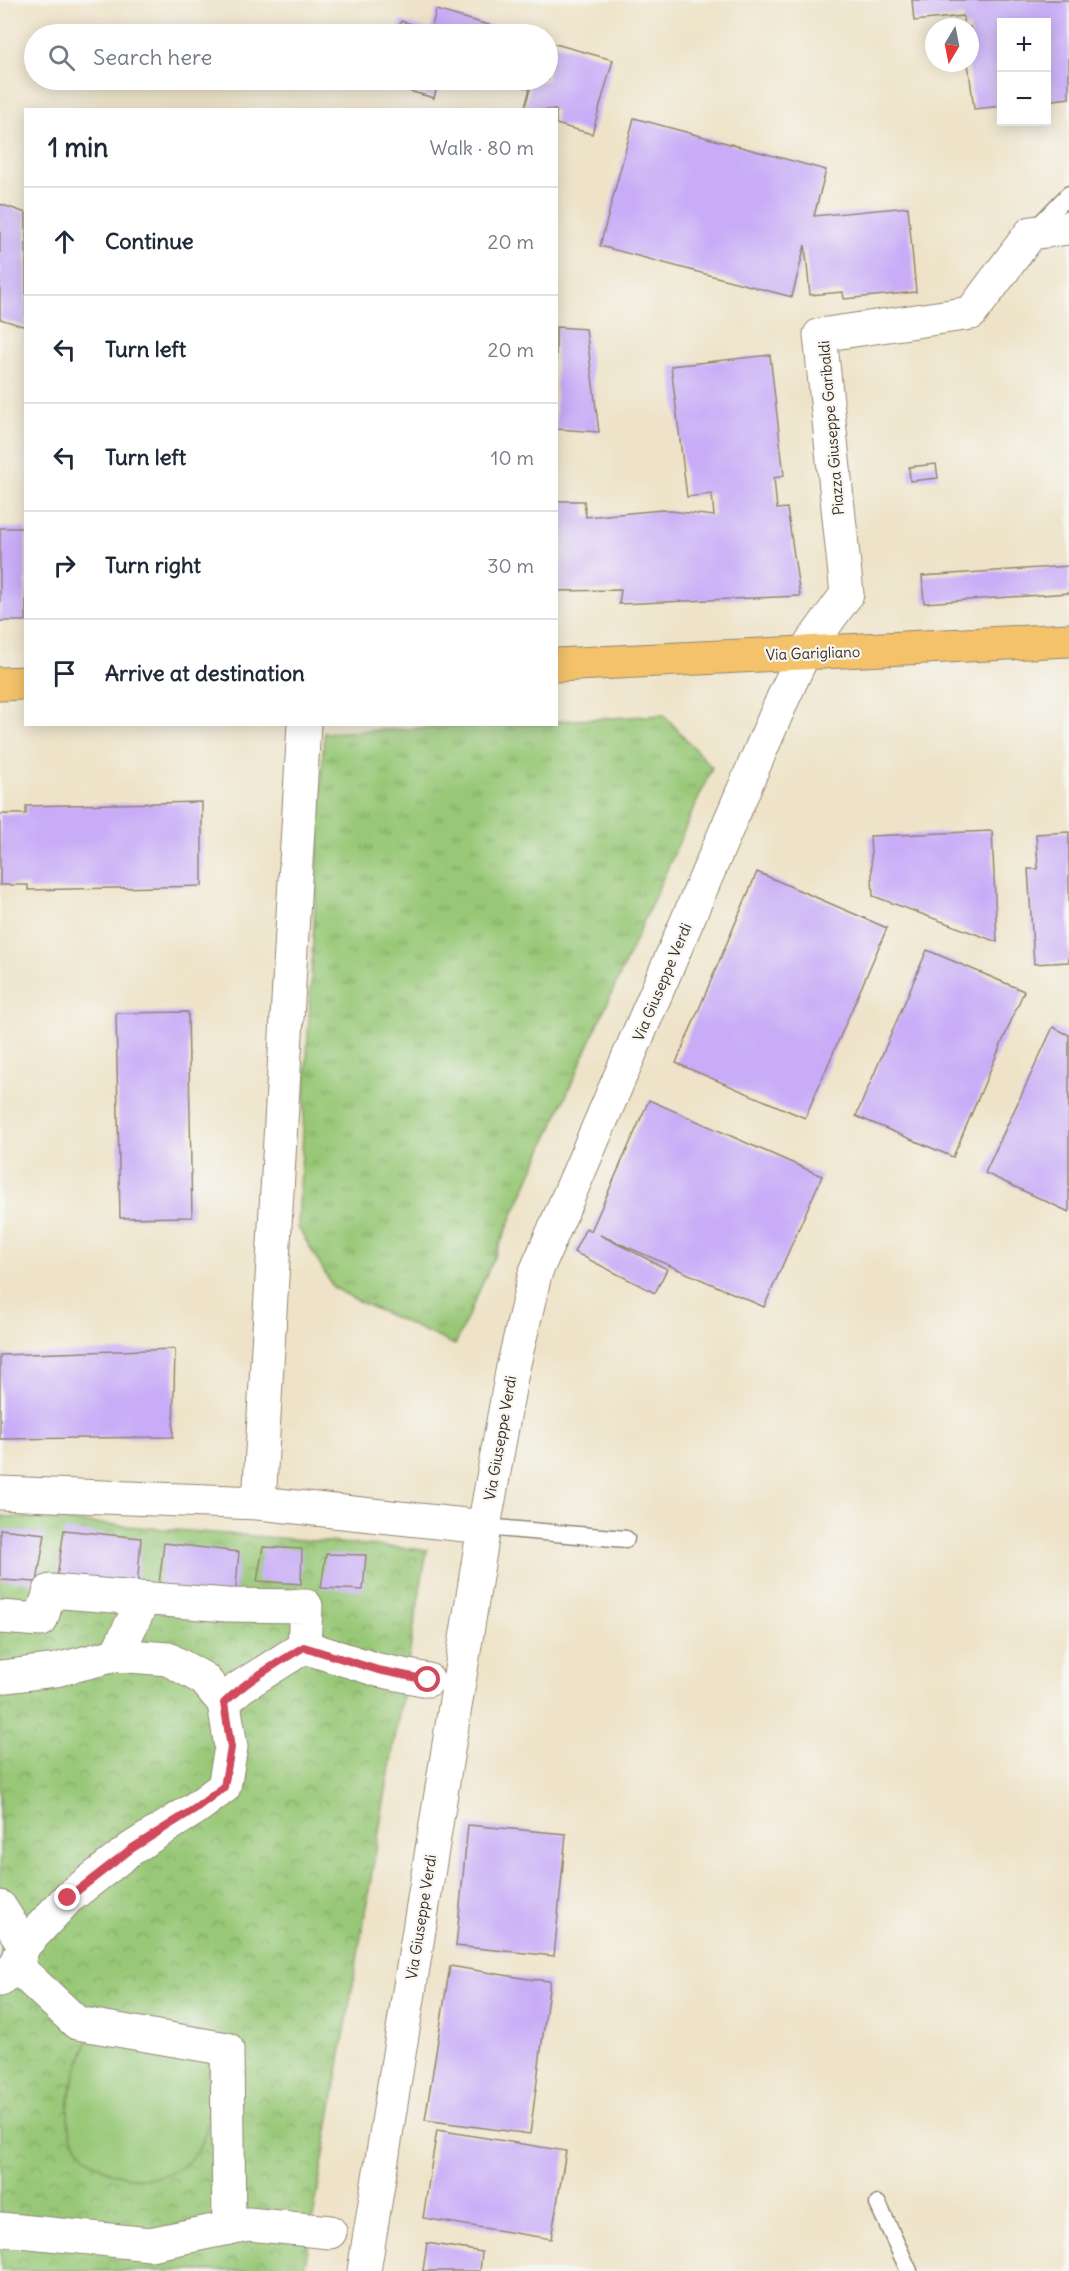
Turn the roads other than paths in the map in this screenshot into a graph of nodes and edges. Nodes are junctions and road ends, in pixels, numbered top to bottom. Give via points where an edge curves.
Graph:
1 (1069, 194) edge
2 (1069, 228) edge
3 (1031, 233) junction
4 (1069, 640) edge
5 (804, 653) junction
6 (558, 665) edge
7 (24, 683) edge
8 (0, 684) edge
9 (304, 726) edge
10 (0, 1493) edge
11 (259, 1503) junction
12 (484, 1527) junction
13 (626, 1539) dead end
14 (144, 1599) junction
15 (0, 1617) edge
16 (304, 1647) junction
17 (116, 1654) junction
18 (0, 1677) edge
19 (428, 1680) dead end
20 (224, 1703) junction
21 (0, 1907) edge
22 (14, 1964) edge
23 (878, 2204) dead end
24 (229, 2228) junction
25 (0, 2229) edge
26 (330, 2232) dead end
27 (364, 2271) edge
28 (909, 2271) edge

1 - 3 lane
2 - 3 street
3 - 5 street, Piazza Giuseppe Garibaldi via 971,313 820,335 847,594
4 - 5 main road, Via Garigliano
5 - 6 main road, Via Garigliano
5 - 12 street, Via Giuseppe Verdi via 535,1274 512,1372
7 - 8 main road
9 - 11 street
10 - 11 street
11 - 12 street
12 - 13 lane
12 - 27 street, Via Giuseppe Verdi
14 - 15 street via 50,1591 41,1620
14 - 16 street via 306,1606
14 - 17 street
16 - 19 street via 378,1670
16 - 20 street via 239,1688
17 - 18 street via 56,1670
17 - 20 street via 168,1659 204,1679
20 - 22 street via 231,1748 224,1787 131,1849 68,1898
21 - 22 street
22 - 24 street via 77,2023 227,2049
23 - 28 lane
24 - 25 street via 150,2244
24 - 26 street via 248,2224

